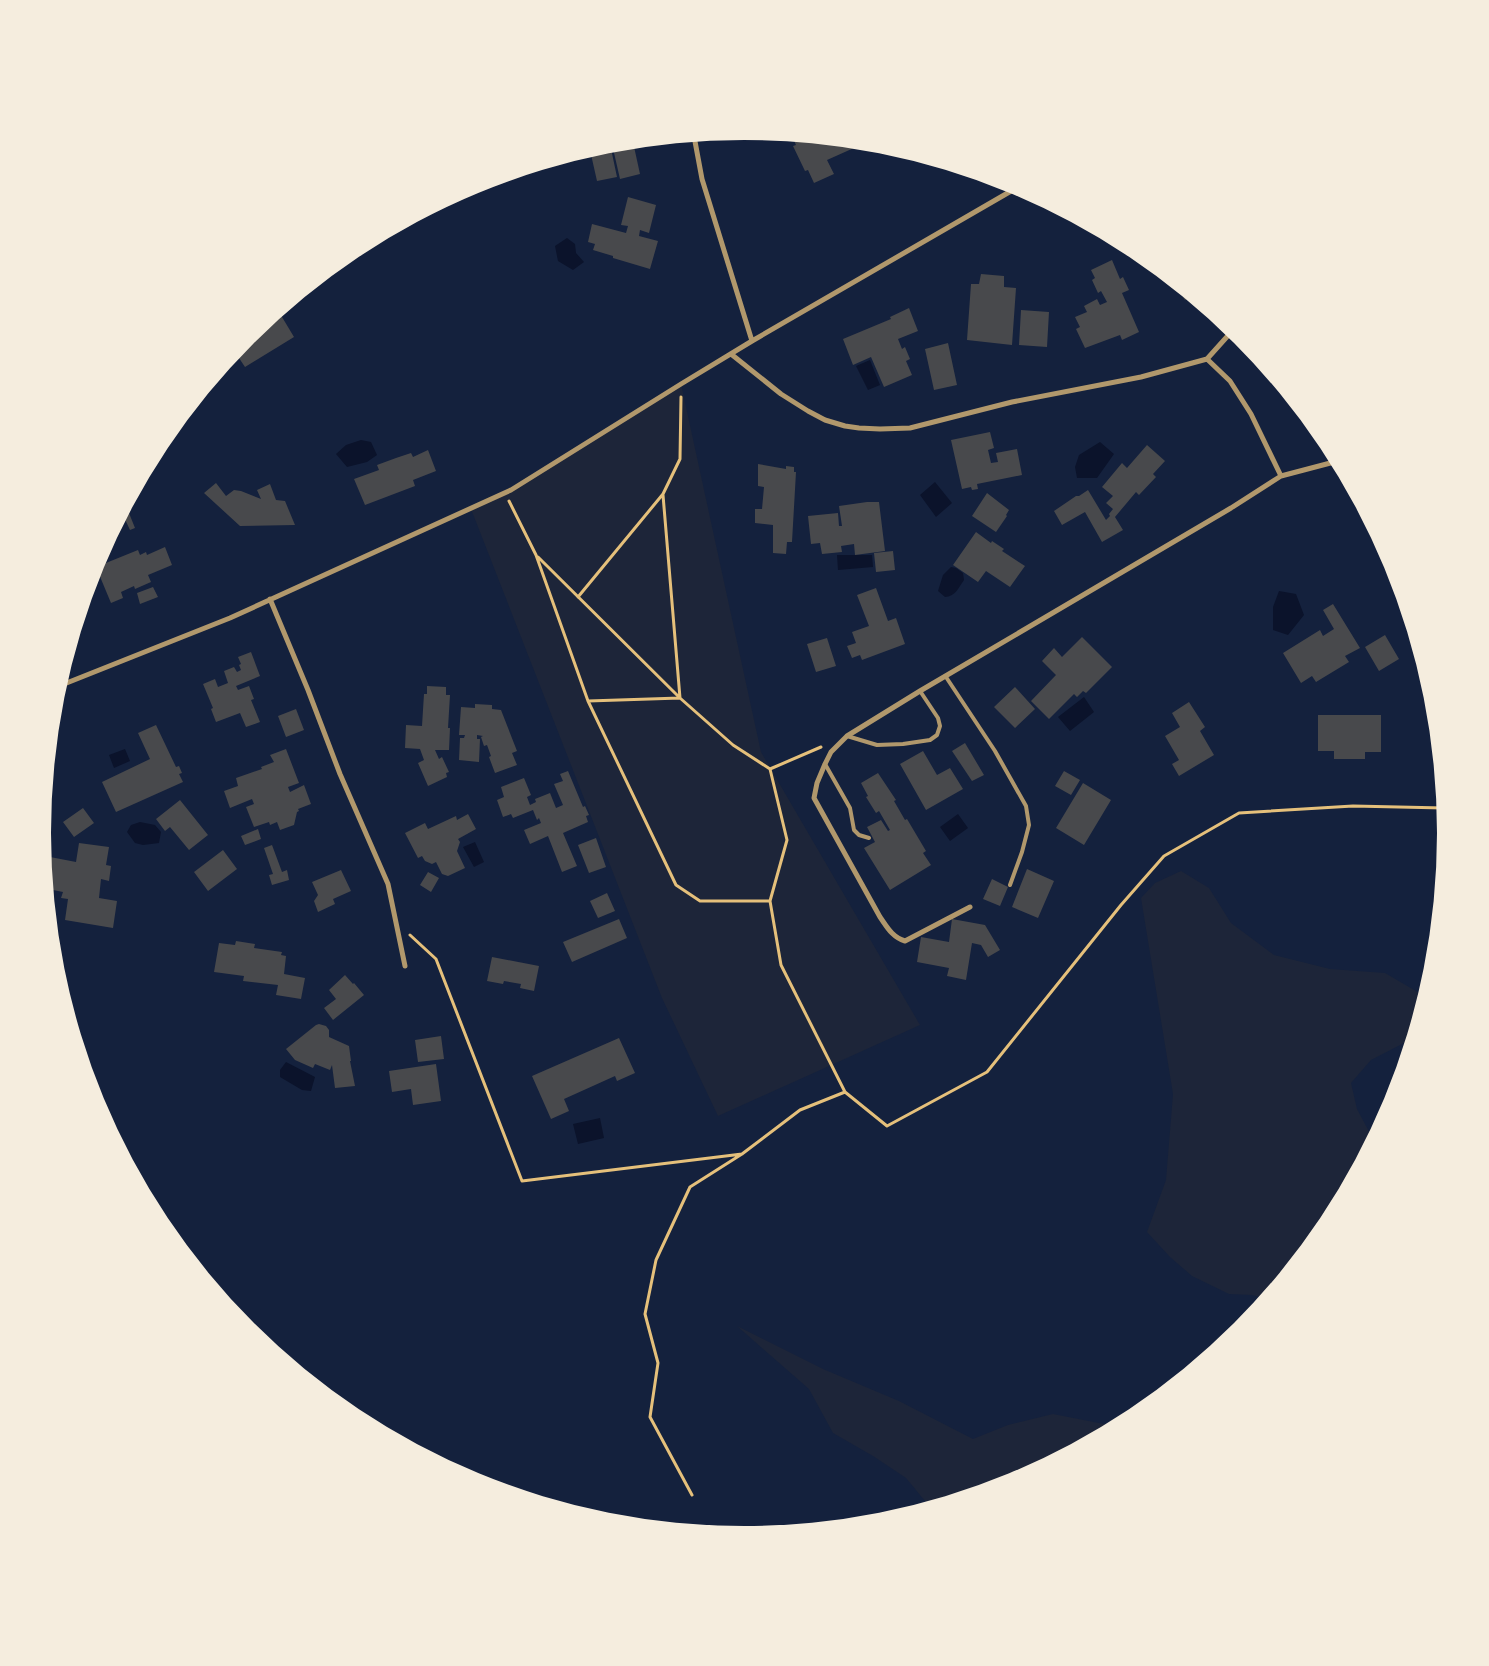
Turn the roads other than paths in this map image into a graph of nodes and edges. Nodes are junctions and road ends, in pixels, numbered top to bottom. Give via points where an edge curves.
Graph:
1 (695, 141) edge
2 (1009, 192) edge
3 (1228, 336) edge
4 (752, 341) junction
5 (731, 354) junction
6 (1207, 359) junction
7 (1330, 463) edge
8 (1281, 476) junction
9 (270, 599) junction
10 (946, 677) junction
11 (69, 682) edge
12 (920, 691) junction
13 (847, 736) junction
14 (824, 764) junction
15 (869, 838) dead end
16 (1010, 885) dead end
17 (970, 907) dead end
18 (406, 966) dead end

1 - 4 street via 702,179
2 - 4 street
3 - 6 street
4 - 5 street
5 - 6 street via 781,394 825,420 845,426 880,429 910,428 1012,402 1141,377
5 - 9 street via 506,493
6 - 8 street via 1230,381 1251,414
7 - 8 street
8 - 10 street
9 - 11 street
9 - 18 street via 388,884
10 - 12 street
10 - 16 lane via 995,751 1026,806 1029,825
12 - 13 street
12 - 13 lane via 940,726 930,740 877,745
13 - 14 street
14 - 15 lane via 850,808 854,830
14 - 17 street via 814,798 891,934 905,941

